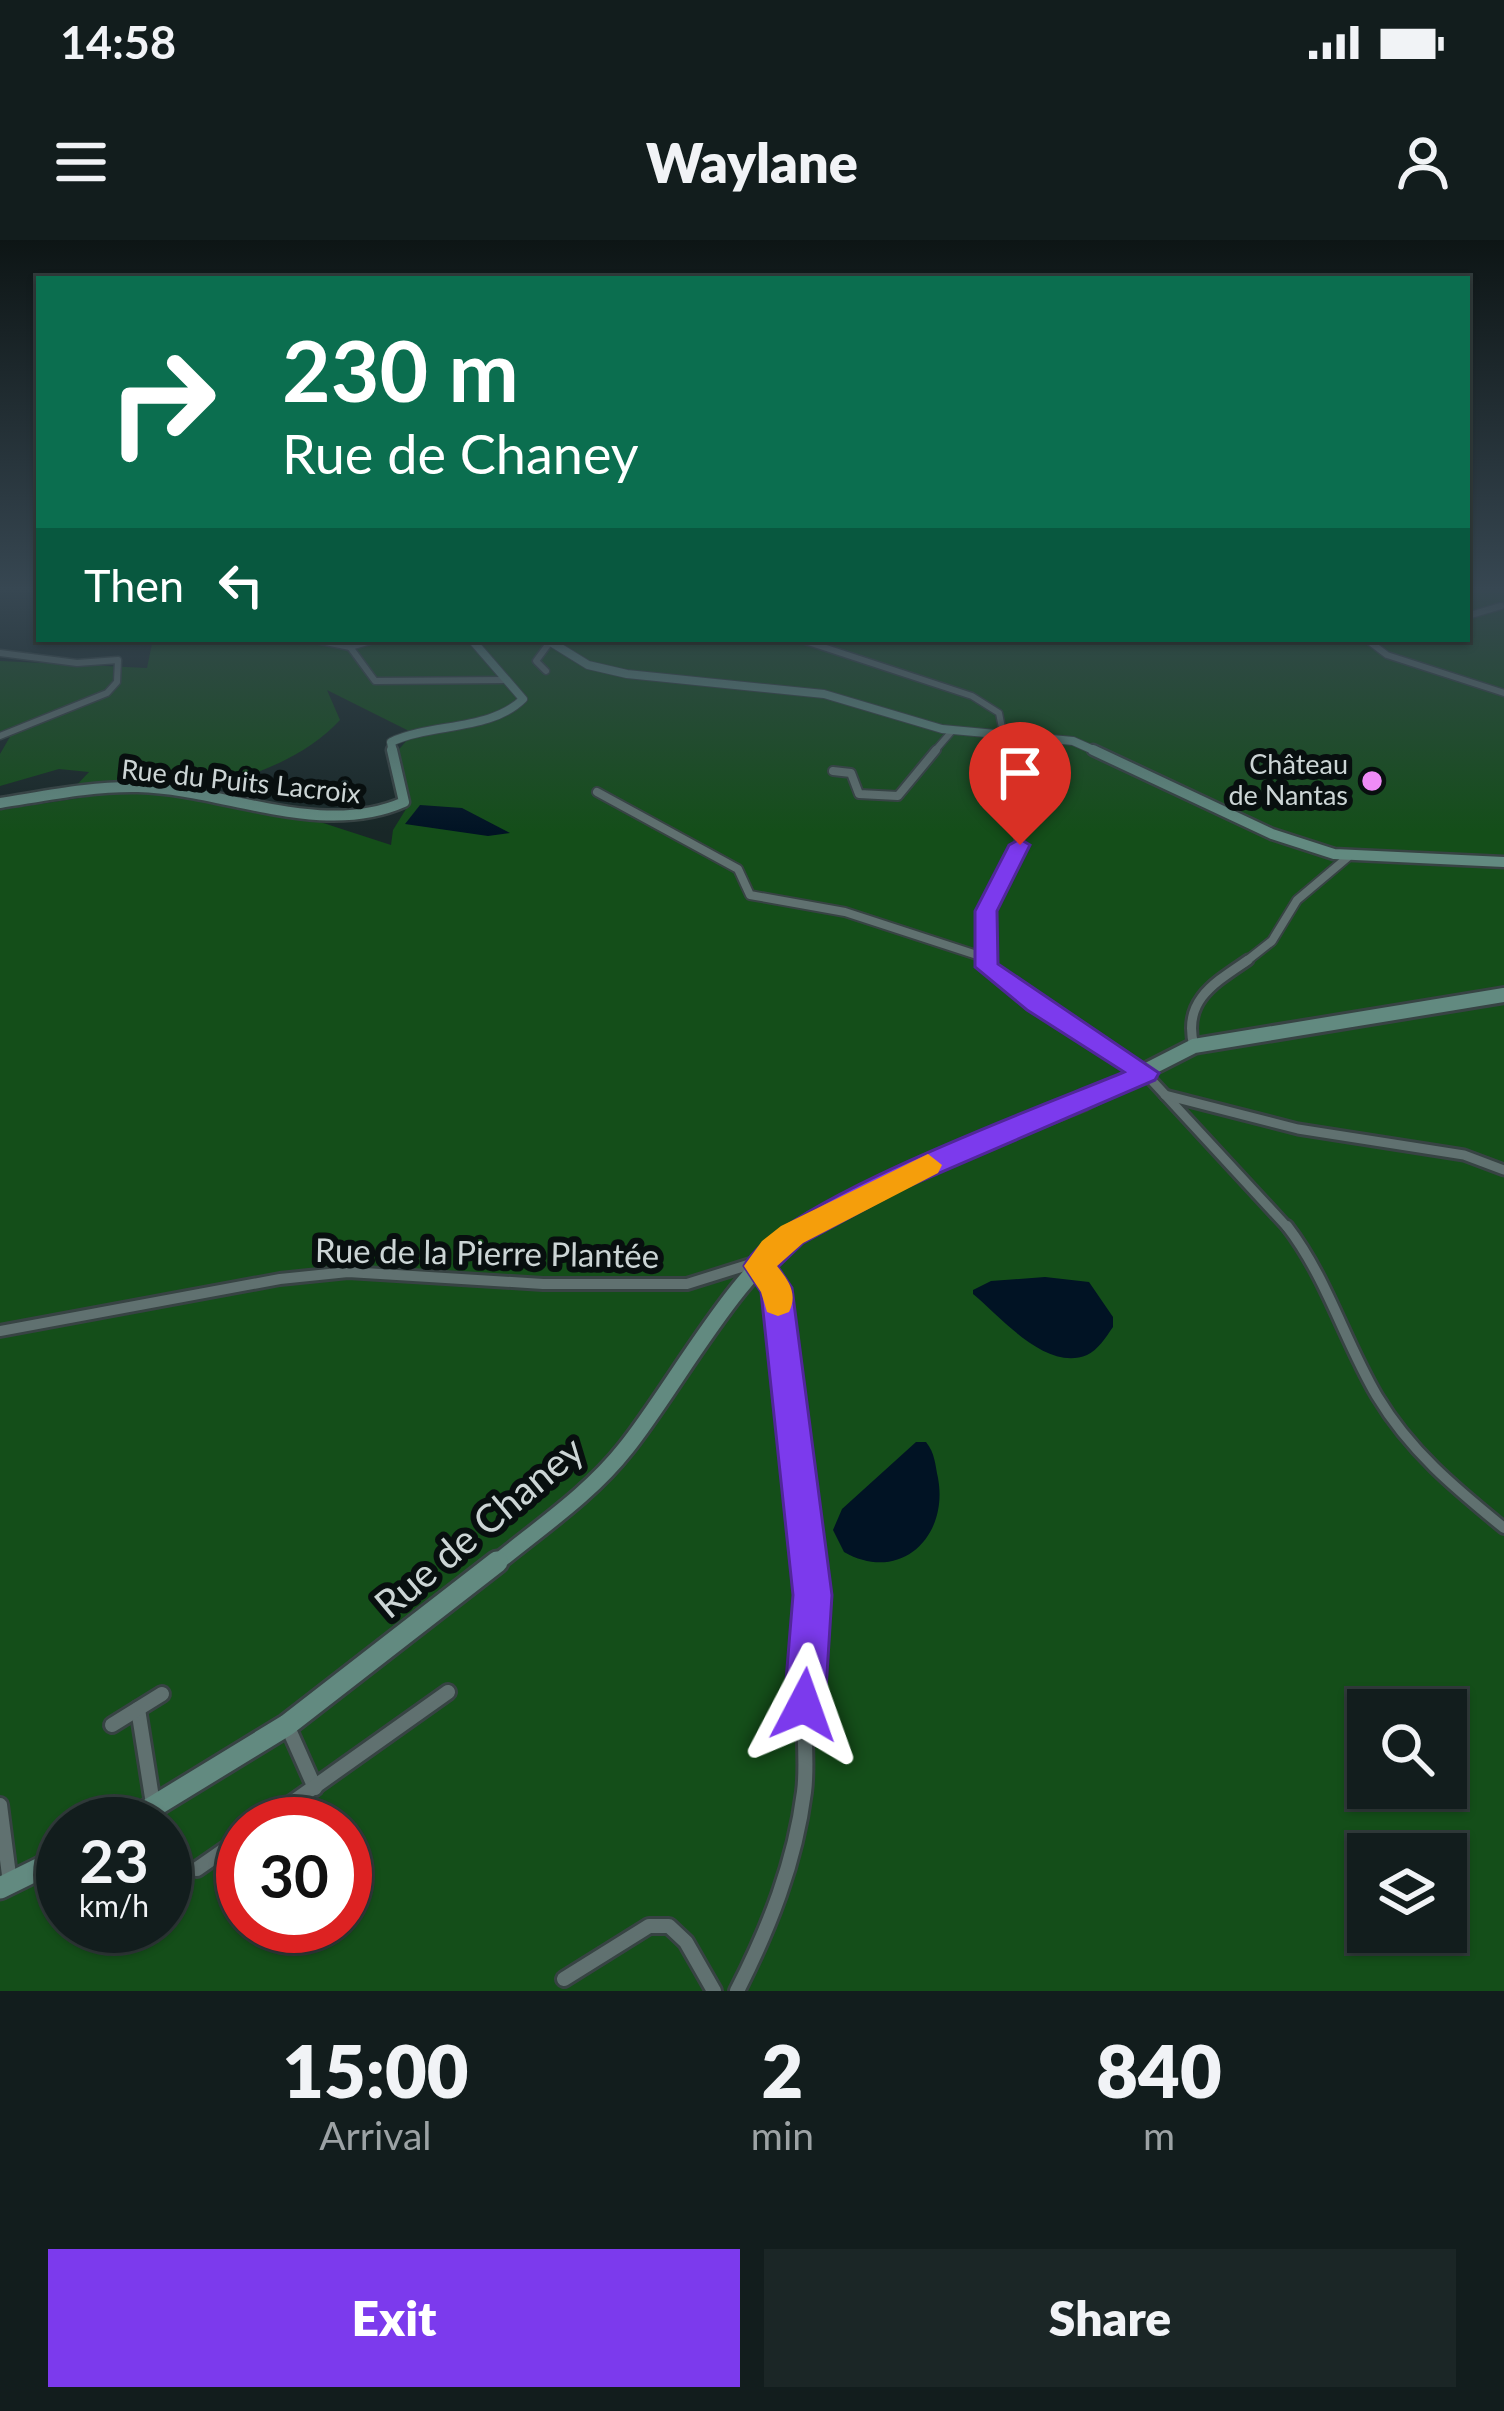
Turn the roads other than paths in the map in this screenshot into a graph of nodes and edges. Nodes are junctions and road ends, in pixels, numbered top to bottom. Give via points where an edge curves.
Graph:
1 (118, 669) edge
2 (366, 669) edge
3 (494, 669) edge
4 (544, 669) edge
5 (603, 669) edge
6 (888, 669) edge
7 (1429, 669) edge
8 (546, 671) dead end
9 (503, 680) junction
10 (1504, 693) edge
11 (952, 731) junction
12 (1005, 735) junction
13 (0, 736) edge
14 (833, 771) dead end
15 (597, 792) dead end
16 (0, 802) edge
17 (1348, 857) junction
18 (1504, 862) edge
19 (983, 957) junction
20 (1504, 995) edge
21 (1195, 1046) junction
22 (1145, 1073) junction
23 (1165, 1095) junction
24 (1504, 1170) edge
25 (759, 1266) junction
26 (0, 1331) edge
27 (1504, 1528) edge
28 (448, 1692) dead end
29 (162, 1694) dead end
30 (138, 1709) junction
31 (112, 1725) dead end
32 (286, 1725) junction
33 (316, 1788) junction
34 (151, 1797) edge
35 (172, 1797) edge
36 (302, 1797) edge
37 (0, 1805) edge
38 (216, 1856) edge
39 (197, 1869) dead end
40 (36, 1870) edge
41 (5, 1886) edge
42 (564, 1979) dead end
43 (714, 1991) edge
44 (737, 1991) edge

1 - 13 street via 107,693
2 - 9 street via 375,681
3 - 9 street
4 - 8 street
5 - 11 street via 824,694
6 - 12 street via 976,698 997,710
7 - 10 street
9 - 16 street, Rue du Puits Lacroix via 523,699 510,713 418,727 391,742 406,791 393,812 369,816 140,788
11 - 12 street
11 - 14 street via 898,796 859,794 851,773
12 - 17 street via 1073,741 1272,834
12 - 19 street via 1020,845 989,903
15 - 19 street via 738,869 750,895 845,912
17 - 18 street
17 - 21 street via 1295,902 1271,942 1206,991 1190,1018
19 - 22 street via 1036,1004
20 - 21 street, Rue de Chaney
21 - 22 street, Rue de Chaney
22 - 23 street
22 - 25 street, Rue de Chaney via 892,1181 792,1234
23 - 24 street via 1298,1130 1464,1155
23 - 27 street via 1301,1242 1404,1437
25 - 26 street, Rue de la Pierre Plantée via 687,1284 348,1271
25 - 32 street, Rue de Chaney via 592,1485
25 - 44 street via 776,1288 813,1595 806,1788 768,1930
28 - 33 street
29 - 30 street
30 - 31 street
30 - 34 street
32 - 33 street
32 - 35 street, Rue de Chaney
33 - 36 street
37 - 41 street
38 - 39 street
40 - 41 street
42 - 43 street via 649,1926 669,1926

